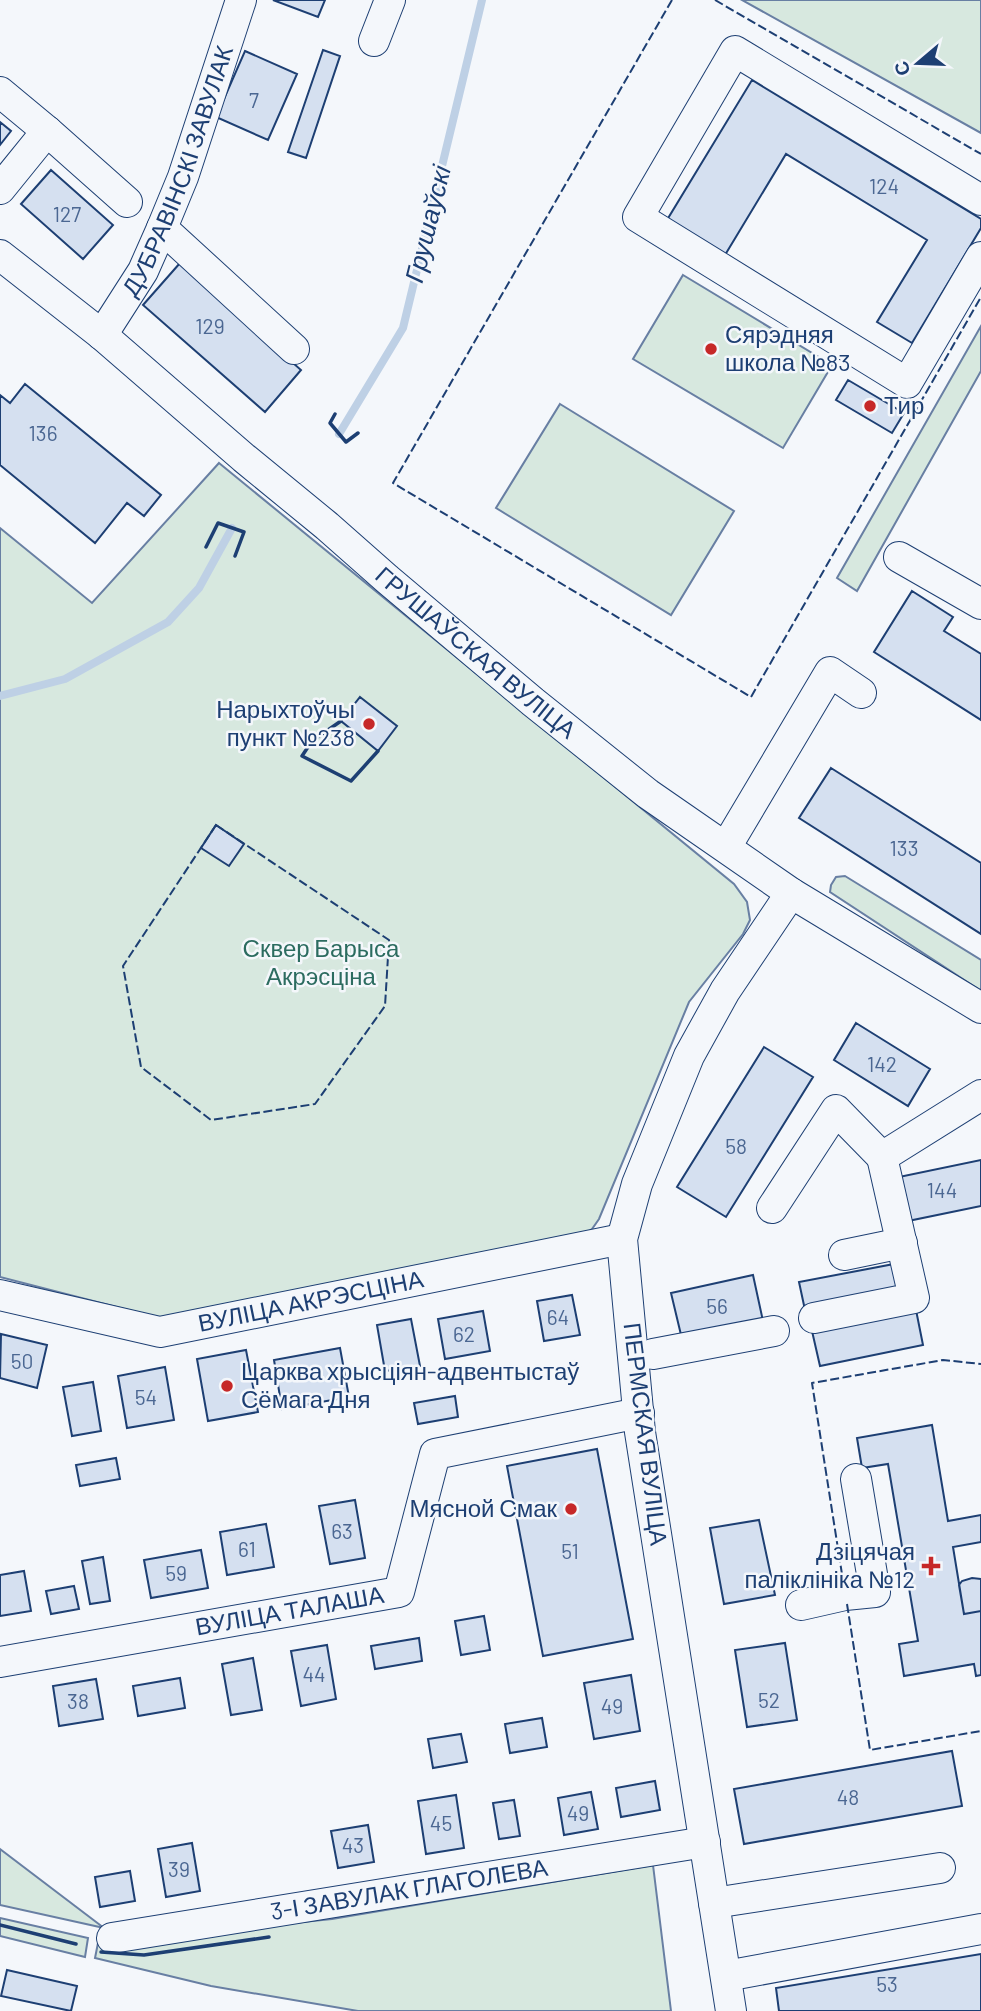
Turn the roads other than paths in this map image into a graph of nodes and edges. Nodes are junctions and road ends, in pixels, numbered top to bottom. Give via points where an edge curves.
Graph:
1 (241, 0) edge
2 (390, 0) edge
3 (374, 41) dead end
4 (0, 92) edge
5 (47, 131) junction
6 (0, 189) edge
7 (981, 200) edge
8 (127, 202) dead end
9 (162, 228) junction
10 (0, 255) edge
11 (981, 257) edge
12 (102, 335) junction
13 (294, 349) dead end
14 (899, 557) dead end
15 (981, 604) edge
16 (861, 693) dead end
17 (726, 847) junction
18 (791, 893) junction
19 (981, 1008) edge
20 (981, 1095) edge
21 (882, 1157) junction
22 (772, 1208) dead end
23 (622, 1239) junction
24 (902, 1243) junction
25 (844, 1255) dead end
26 (0, 1295) edge
27 (814, 1318) dead end
28 (774, 1331) dead end
29 (653, 1354) dead end
30 (639, 1413) junction
31 (856, 1479) dead end
32 (801, 1605) dead end
33 (0, 1662) edge
34 (705, 1842) junction
35 (940, 1868) dead end
36 (714, 1903) junction
37 (981, 1929) edge
38 (112, 1938) dead end
39 (726, 1976) junction
40 (731, 2011) edge

1 - 9 street, ДУБРАВІНСКІ ЗАВУЛАК
2 - 3 street
4 - 5 street
5 - 6 street
5 - 8 street
7 - 11 street via 735,51 638,217 907,383
9 - 12 street, ДУБРАВІНСКІ ЗАВУЛАК via 142,271
9 - 13 street
10 - 12 street, ГРУШАЎСКАЯ ВУЛІЦА
12 - 17 street, ГРУШАЎСКАЯ ВУЛІЦА via 533,702 648,794
14 - 15 street
16 - 17 street via 830,672
17 - 18 street, ГРУШАЎСКАЯ ВУЛІЦА
18 - 19 street, ГРУШАЎСКАЯ ВУЛІЦА
18 - 23 street, ПЕРМСКАЯ ВУЛІЦА via 725,991 689,1056 637,1184
20 - 21 street
21 - 22 street via 836,1110
21 - 24 street
23 - 26 street, ВУЛІЦА АКРЭСЦІНА via 160,1332
23 - 30 street, ПЕРМСКАЯ ВУЛІЦА
24 - 25 street
24 - 27 street via 914,1298
28 - 29 street
30 - 33 street, ВУЛІЦА ТАЛАША via 435,1454 399,1592
30 - 34 street, ПЕРМСКАЯ ВУЛІЦА
31 - 32 street via 875,1592
34 - 36 street, ПЕРМСКАЯ ВУЛІЦА
34 - 38 street, 3-І ЗАВУЛАК ГЛАГОЛЕВА
35 - 36 street
36 - 39 street, ПЕРМСКАЯ ВУЛІЦА
37 - 39 street
39 - 40 street, ПЕРМСКАЯ ВУЛІЦА

